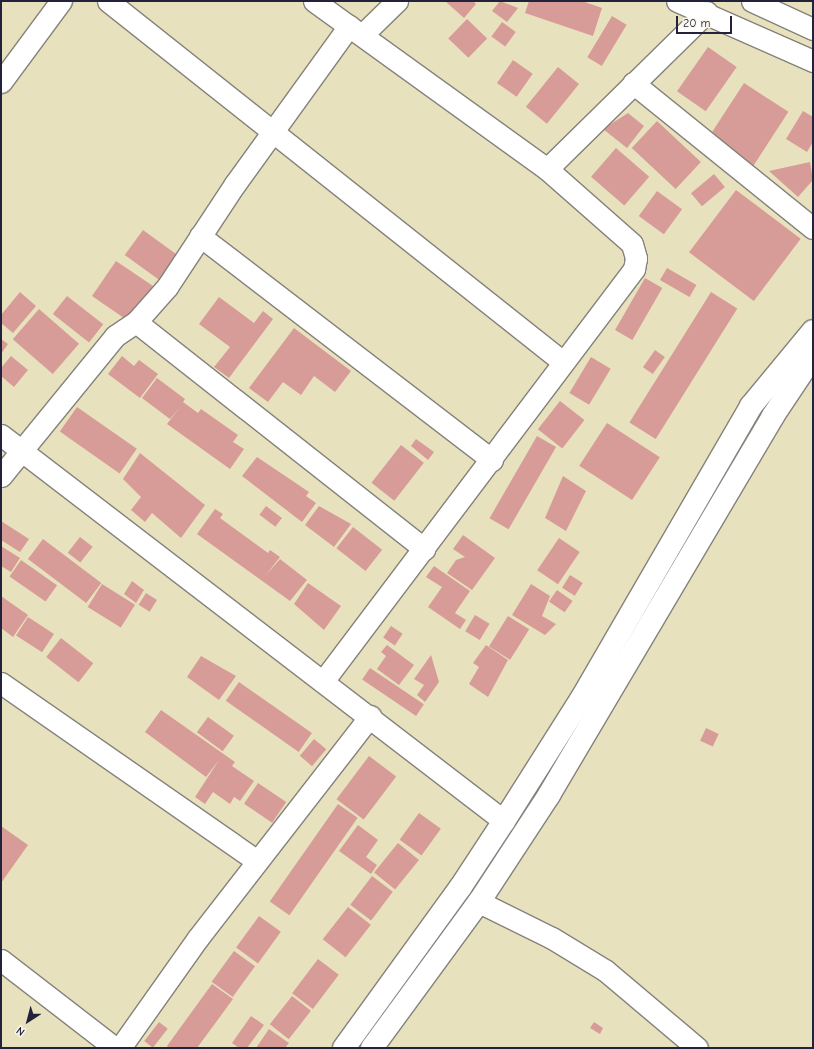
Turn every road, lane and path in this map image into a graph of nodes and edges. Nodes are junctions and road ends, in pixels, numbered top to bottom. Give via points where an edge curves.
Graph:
1 (61, 1) edge
2 (108, 1) edge
3 (314, 1) edge
4 (397, 1) edge
5 (677, 1) edge
6 (752, 1) edge
7 (707, 12) junction
8 (813, 29) edge
9 (356, 31) junction
10 (813, 61) edge
11 (1, 82) edge
12 (633, 83) junction
13 (272, 132) junction
14 (547, 170) junction
15 (813, 228) edge
16 (200, 236) junction
17 (136, 322) junction
18 (813, 331) edge
19 (813, 356) edge
20 (564, 362) junction
21 (1, 435) edge
22 (20, 450) junction
23 (492, 460) junction
24 (1, 476) edge
25 (424, 549) junction
26 (324, 680) junction
27 (1, 683) edge
28 (370, 716) junction
29 (504, 821) junction
30 (257, 860) junction
31 (479, 902) junction
32 (1, 960) edge
33 (115, 1048) edge
34 (120, 1048) edge
35 (344, 1048) edge
36 (372, 1048) edge
37 (697, 1048) edge

1 - 11 street
2 - 13 street
3 - 9 street
4 - 9 street
5 - 7 street
6 - 8 street
7 - 10 street
7 - 12 street
9 - 13 street
9 - 14 street
12 - 14 street
12 - 15 street
13 - 16 street
13 - 20 street
14 - 20 street via 632,244 636,258 634,270
16 - 17 street via 167,287
16 - 23 street
17 - 22 street via 115,336
17 - 25 street
18 - 29 main road via 751,406 583,696
19 - 31 main road via 773,416 602,709
20 - 23 street
21 - 22 street
22 - 24 street
22 - 26 street
23 - 25 street
25 - 26 street
26 - 28 street
27 - 30 street
28 - 29 street
28 - 30 street
29 - 35 main road via 460,888
30 - 34 street
31 - 36 main road
31 - 37 street via 552,938 606,971
32 - 33 street

